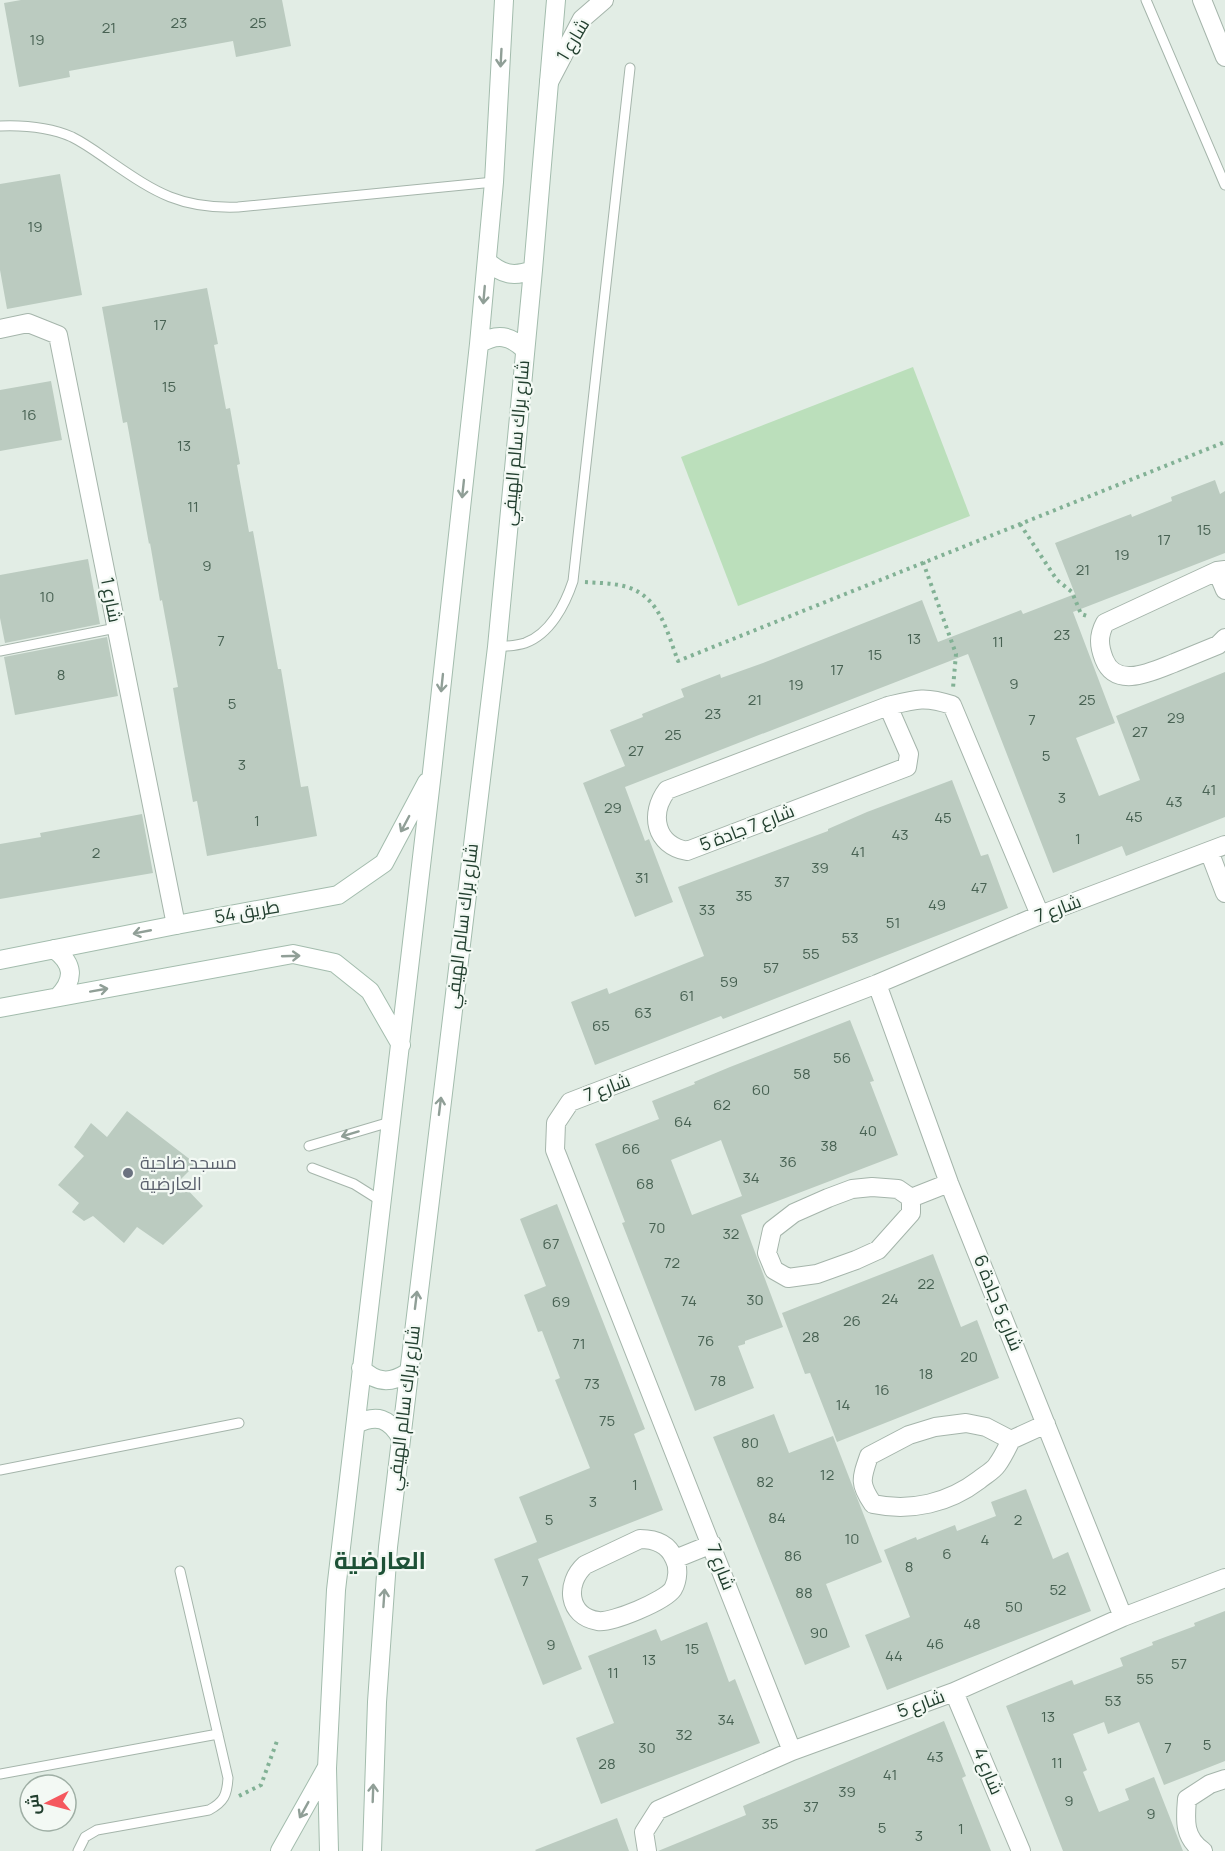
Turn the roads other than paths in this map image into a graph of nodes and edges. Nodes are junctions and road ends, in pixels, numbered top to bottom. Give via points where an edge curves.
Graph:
1 (504, 0) edge
2 (556, 0) edge
3 (604, 0) edge
4 (1146, 0) edge
5 (1202, 0) edge
6 (1225, 57) edge
7 (630, 68) dead end
8 (548, 84) junction
9 (0, 126) edge
10 (1225, 154) edge
11 (1215, 158) junction
12 (494, 182) junction
13 (1225, 185) edge
14 (487, 261) junction
15 (533, 270) junction
16 (0, 329) edge
17 (479, 344) junction
18 (525, 350) junction
19 (1221, 570) edge
20 (1225, 590) edge
21 (116, 628) junction
22 (1225, 638) edge
23 (497, 647) junction
24 (0, 651) edge
25 (888, 706) junction
26 (432, 772) junction
27 (1217, 848) edge
28 (1225, 893) edge
29 (1040, 915) junction
30 (176, 925) junction
31 (54, 949) junction
32 (0, 960) edge
33 (878, 984) junction
34 (58, 997) junction
35 (0, 1008) edge
36 (401, 1044) junction
37 (390, 1122) junction
38 (309, 1146) dead end
39 (312, 1168) dead end
40 (949, 1183) junction
41 (911, 1198) junction
42 (381, 1201) junction
43 (361, 1368) junction
44 (407, 1373) junction
45 (239, 1423) dead end
46 (356, 1424) junction
47 (1046, 1424) junction
48 (400, 1438) junction
49 (1011, 1440) junction
50 (0, 1470) edge
51 (712, 1544) junction
52 (675, 1559) junction
53 (180, 1571) dead end
54 (1225, 1578) edge
55 (1123, 1617) junction
56 (954, 1692) junction
57 (218, 1734) junction
58 (792, 1750) junction
59 (327, 1768) junction
60 (0, 1774) edge
61 (1225, 1779) edge
62 (78, 1851) edge
63 (280, 1851) edge
64 (329, 1851) edge
65 (372, 1851) edge
66 (647, 1851) edge
67 (1021, 1851) edge
68 (1203, 1851) edge

1 -> 12 street
2 - 8 street, شارع براك سالم الهيفي
3 - 8 street, شارع 1 via 582,19
4 - 11 lane
5 - 6 street
7 - 23 lane via 573,581 561,610 535,638 524,644
8 - 15 street, شارع براك سالم الهيفي
9 - 12 lane via 37,127 72,137 153,190 203,207
10 - 11 lane
11 - 13 lane
12 - 14 street
14 - 15 street via 508,275
14 -> 17 street
15 - 18 street, شارع براك سالم الهيفي
16 - 21 street, شارع 1 via 28,323 58,335
17 - 18 street via 491,337 504,336
17 -> 26 street
18 - 23 street, شارع براك سالم الهيفي
19 - 20 street
19 - 22 street via 1105,623 1099,634 1107,667 1121,676 1142,676 1218,645
21 - 24 lane
21 - 30 street, شارع 1
44 -> 23 street, شارع براك سالم الهيفي
25 - 25 street, شارع 7 جادة 5 via 667,790 656,814 658,828 674,849 687,851 907,767 909,754
25 - 29 street, شارع 7 جادة 5 via 914,699 952,705
26 -> 30 street, طريق 54 via 384,863 338,895
26 - 36 street
27 - 28 street
27 - 29 street, شارع 7
29 - 33 street, شارع 7
30 -> 31 street, طريق 54
31 - 32 street, طريق 54
31 - 34 street via 69,966 70,978
33 - 40 street, شارع 5 جادة 6
33 - 51 street, شارع 7 via 570,1102 556,1123 555,1150
34 - 35 street
34 -> 36 street via 293,954 335,963 370,991
36 - 37 street
37 -> 38 lane
37 - 42 street
39 - 42 lane via 354,1184
40 - 41 street
40 - 47 street, شارع 5 جادة 6
41 - 41 street via 898,1189 852,1189 794,1213 772,1230 767,1253 774,1270 788,1278 817,1274 878,1250 911,1213
42 - 43 street
43 - 44 street via 370,1378 383,1382
43 - 46 street
44 - 48 street, شارع براك سالم الهيفي
45 - 50 lane
46 - 48 street via 368,1418 382,1419 394,1426
46 - 59 street via 336,1590
47 - 49 street
47 - 55 street, شارع 5 جادة 6
65 -> 48 street, شارع براك سالم الهيفي via 377,1702
49 - 49 street via 986,1427 966,1423 909,1435 869,1456 862,1476 865,1492 873,1504 895,1509 950,1498 996,1467
51 - 52 street
51 - 58 street, شارع 7
52 - 52 street via 676,1580 666,1596 604,1621 587,1617 575,1605 571,1587 578,1571 640,1539 664,1545
53 - 57 lane
54 - 55 street, شارع 5
55 - 56 street, شارع 5
56 - 58 street, شارع 5
56 - 67 street, شارع 4
57 - 60 lane
57 - 62 lane via 228,1778 221,1804 209,1810 97,1830 85,1837
58 - 66 street, شارع 5 via 658,1810 644,1832
59 -> 63 street
59 - 64 street
61 - 68 street via 1187,1799 1185,1820 1192,1844

